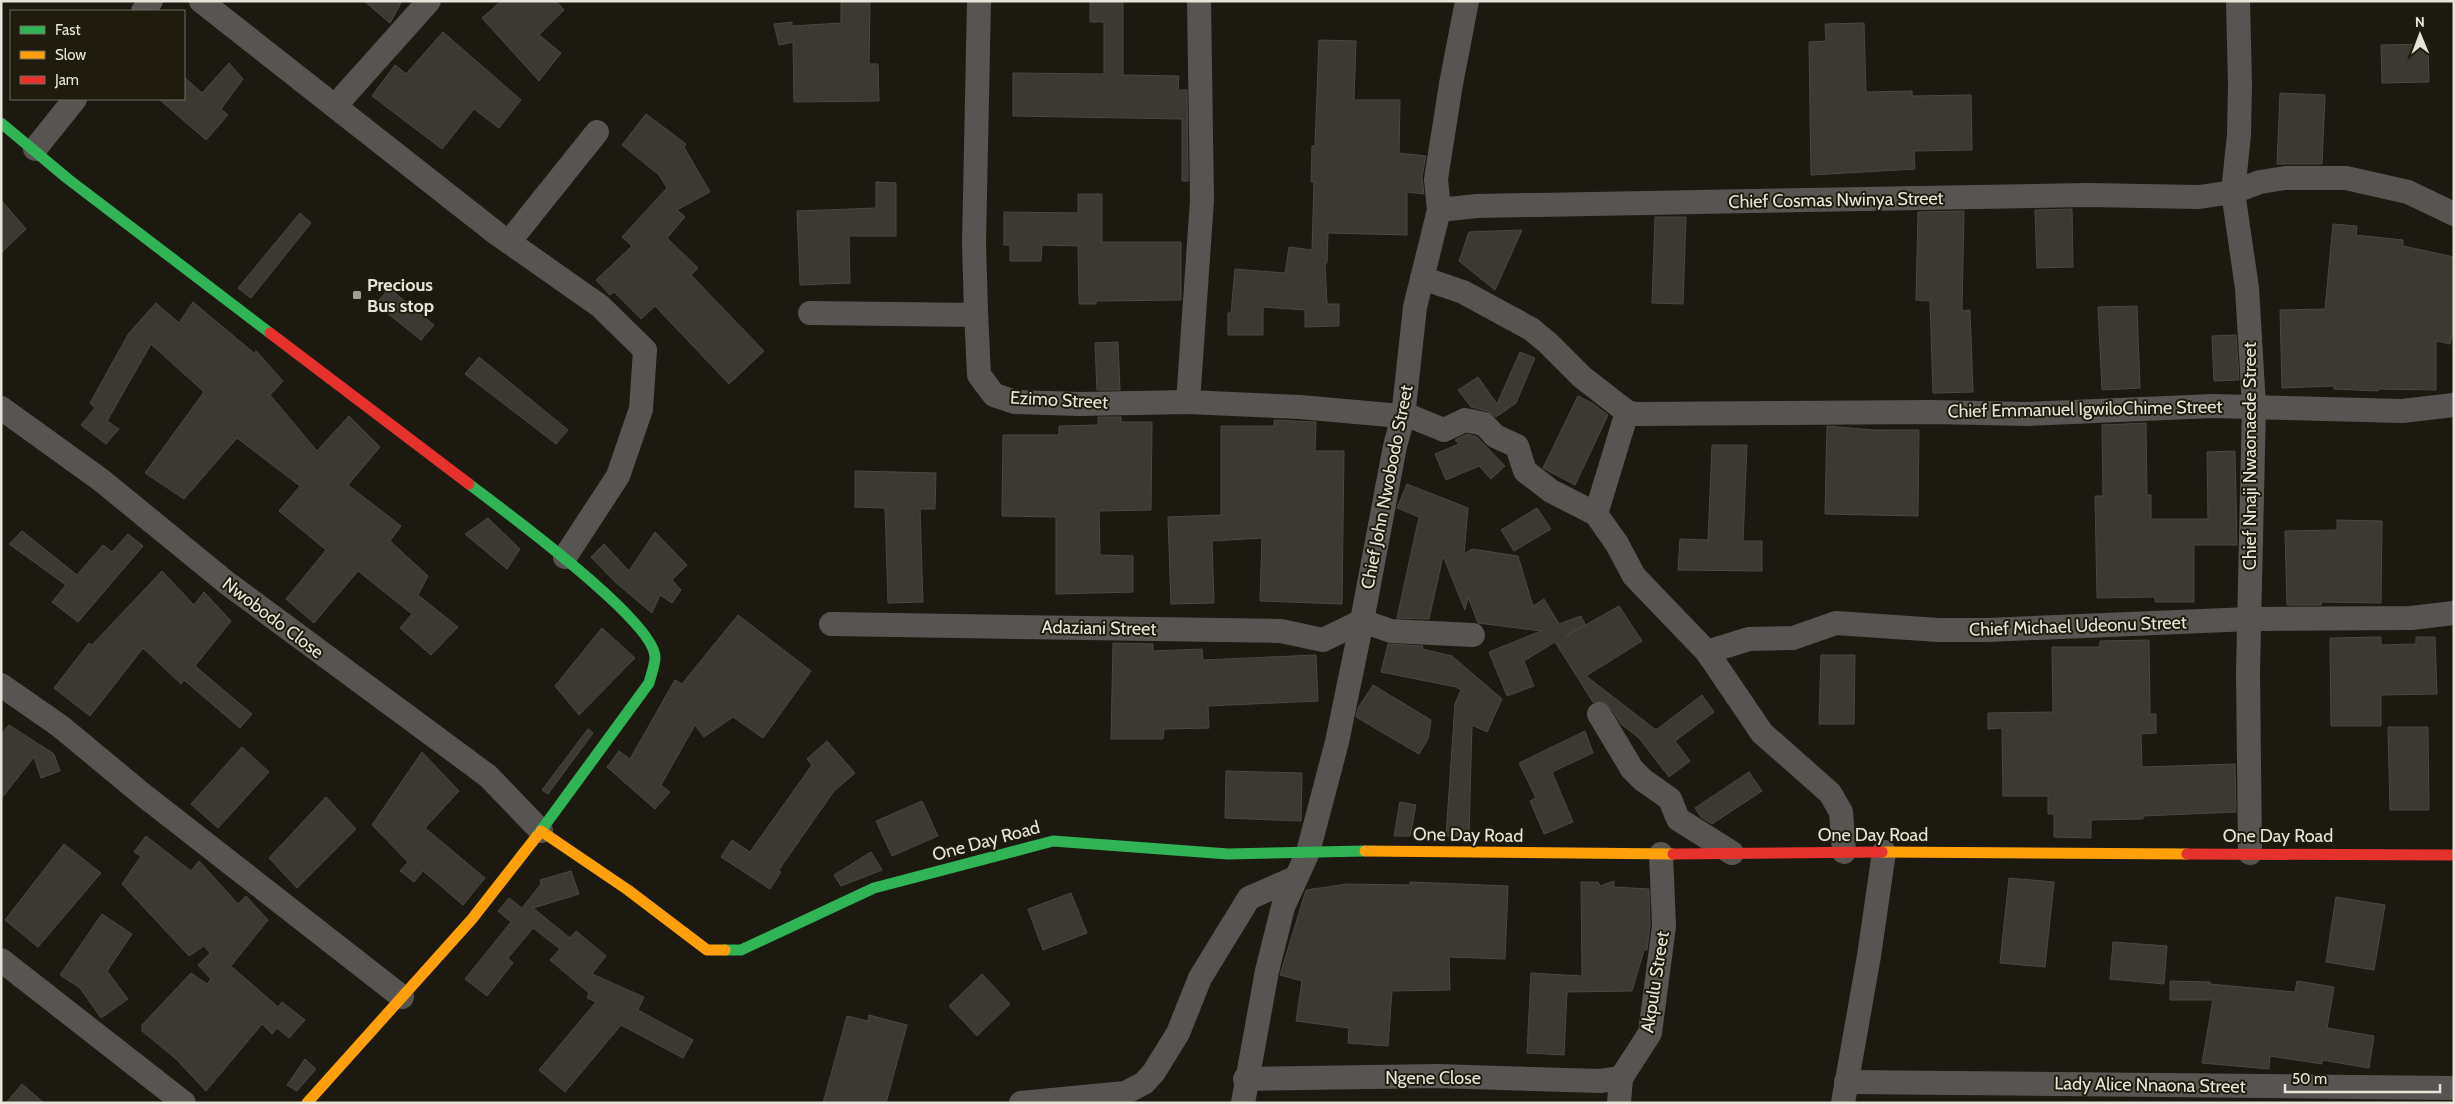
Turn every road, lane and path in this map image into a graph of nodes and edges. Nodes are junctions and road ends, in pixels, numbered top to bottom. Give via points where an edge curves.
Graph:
1 (201, 1) edge
2 (428, 1) edge
3 (979, 1) edge
4 (1199, 1) edge
5 (1467, 1) edge
6 (2238, 1) edge
7 (73, 100) edge
8 (335, 106) junction
9 (1, 123) edge
10 (596, 132) dead end
11 (35, 149) junction
12 (2233, 192) junction
13 (1439, 210) junction
14 (2454, 214) edge
15 (509, 242) junction
16 (1422, 278) junction
17 (810, 313) dead end
18 (976, 315) junction
19 (1188, 402) junction
20 (2454, 405) edge
21 (2254, 406) junction
22 (1, 408) edge
23 (1627, 412) junction
24 (1403, 417) junction
25 (1596, 514) junction
26 (566, 557) junction
27 (2454, 613) edge
28 (2250, 619) junction
29 (1362, 621) junction
30 (831, 624) dead end
31 (1473, 635) dead end
32 (1707, 652) junction
33 (1, 685) edge
34 (1600, 714) dead end
35 (541, 831) junction
36 (1308, 852) junction
37 (1844, 852) junction
38 (1884, 852) junction
39 (2250, 853) junction
40 (1661, 854) junction
41 (1732, 854) junction
42 (2454, 855) edge
43 (1295, 878) junction
44 (1, 960) edge
45 (402, 997) junction
46 (1621, 1078) junction
47 (1245, 1079) junction
48 (2454, 1088) edge
49 (1844, 1092) edge
50 (184, 1103) edge
51 (307, 1103) edge
52 (1021, 1103) edge
53 (1242, 1103) edge
54 (1619, 1103) edge

1 - 8 street
2 - 8 street
3 - 18 street, Ezimo Street via 974,244
4 - 19 street via 1202,200
5 - 13 street, Chief John Nwobodo Street via 1436,179
6 - 12 street, Chief Nnaji Nwaonaede Street via 2239,135
7 - 11 street
8 - 15 street
9 - 11 main road
10 - 15 street
11 - 26 main road via 68,179
12 - 13 street, Chief Cosmas Nwinya Street via 2199,197 2087,195 1802,199 1476,206
12 - 14 street, Chief Cosmas Nwinya Street via 2260,182 2285,178 2346,178 2408,192
12 - 21 street, Chief Nnaji Nwaonaede Street via 2247,288
13 - 16 street, Chief John Nwobodo Street
15 - 26 street via 600,306 645,350 641,409 618,476
16 - 23 street via 1463,292 1530,329 1582,377
16 - 24 street, Chief John Nwobodo Street via 1415,307
17 - 18 street
18 - 19 street, Ezimo Street via 980,375 994,395 1015,402
19 - 24 street, Ezimo Street via 1300,406
20 - 21 street, Chief Emmanuel IgwiloChime Street via 2402,411
21 - 23 street, Chief Emmanuel IgwiloChime Street via 2028,414 1651,415
21 - 28 street, Chief Nnaji Nwaonaede Street
22 - 35 street, Nwobodo Close via 100,480 235,589 488,776
23 - 25 street
24 - 25 street, Ezimo Street via 1412,417 1444,430 1466,420 1484,424 1495,436 1517,446 1526,471 1551,491
24 - 29 street, Chief John Nwobodo Street
25 - 32 street via 1618,544 1634,576
26 - 35 main road via 644,632 656,656 650,683
27 - 28 street, Chief Michael Udeonu Street via 2411,618
28 - 32 street, Chief Michael Udeonu Street via 1938,630 1836,622 1793,638 1749,639
28 - 39 street, Chief Nnaji Nwaonaede Street
29 - 30 street, Adaziani Street via 1323,640 1281,631
29 - 31 street via 1391,631
29 - 36 street, Chief John Nwobodo Street via 1337,742
32 - 37 street via 1762,733 1830,793 1841,812
33 - 45 street via 60,726
34 - 41 street via 1632,769 1670,799 1678,819
35 - 36 main road, One Day Road via 628,890 707,950 741,950 874,888 1052,841 1228,854
35 - 45 main road via 472,919
36 - 40 main road, One Day Road
36 - 43 street, Chief John Nwobodo Street
37 - 38 main road, One Day Road
37 - 41 main road, One Day Road
38 - 39 main road, One Day Road
38 - 49 street
39 - 42 main road, One Day Road
40 - 41 main road, One Day Road
40 - 46 street, Akpulu Street via 1664,926 1650,1033
43 - 47 street, Chief John Nwobodo Street via 1283,907 1267,971
43 - 52 street via 1249,898 1200,978 1178,1032 1144,1083 1125,1092
44 - 50 street
45 - 51 main road
46 - 47 street, Ngene Close via 1600,1082 1437,1076
46 - 54 street, Akpulu Street
47 - 53 street, Chief John Nwobodo Street
48 - 49 street, Lady Alice Nnaona Street

